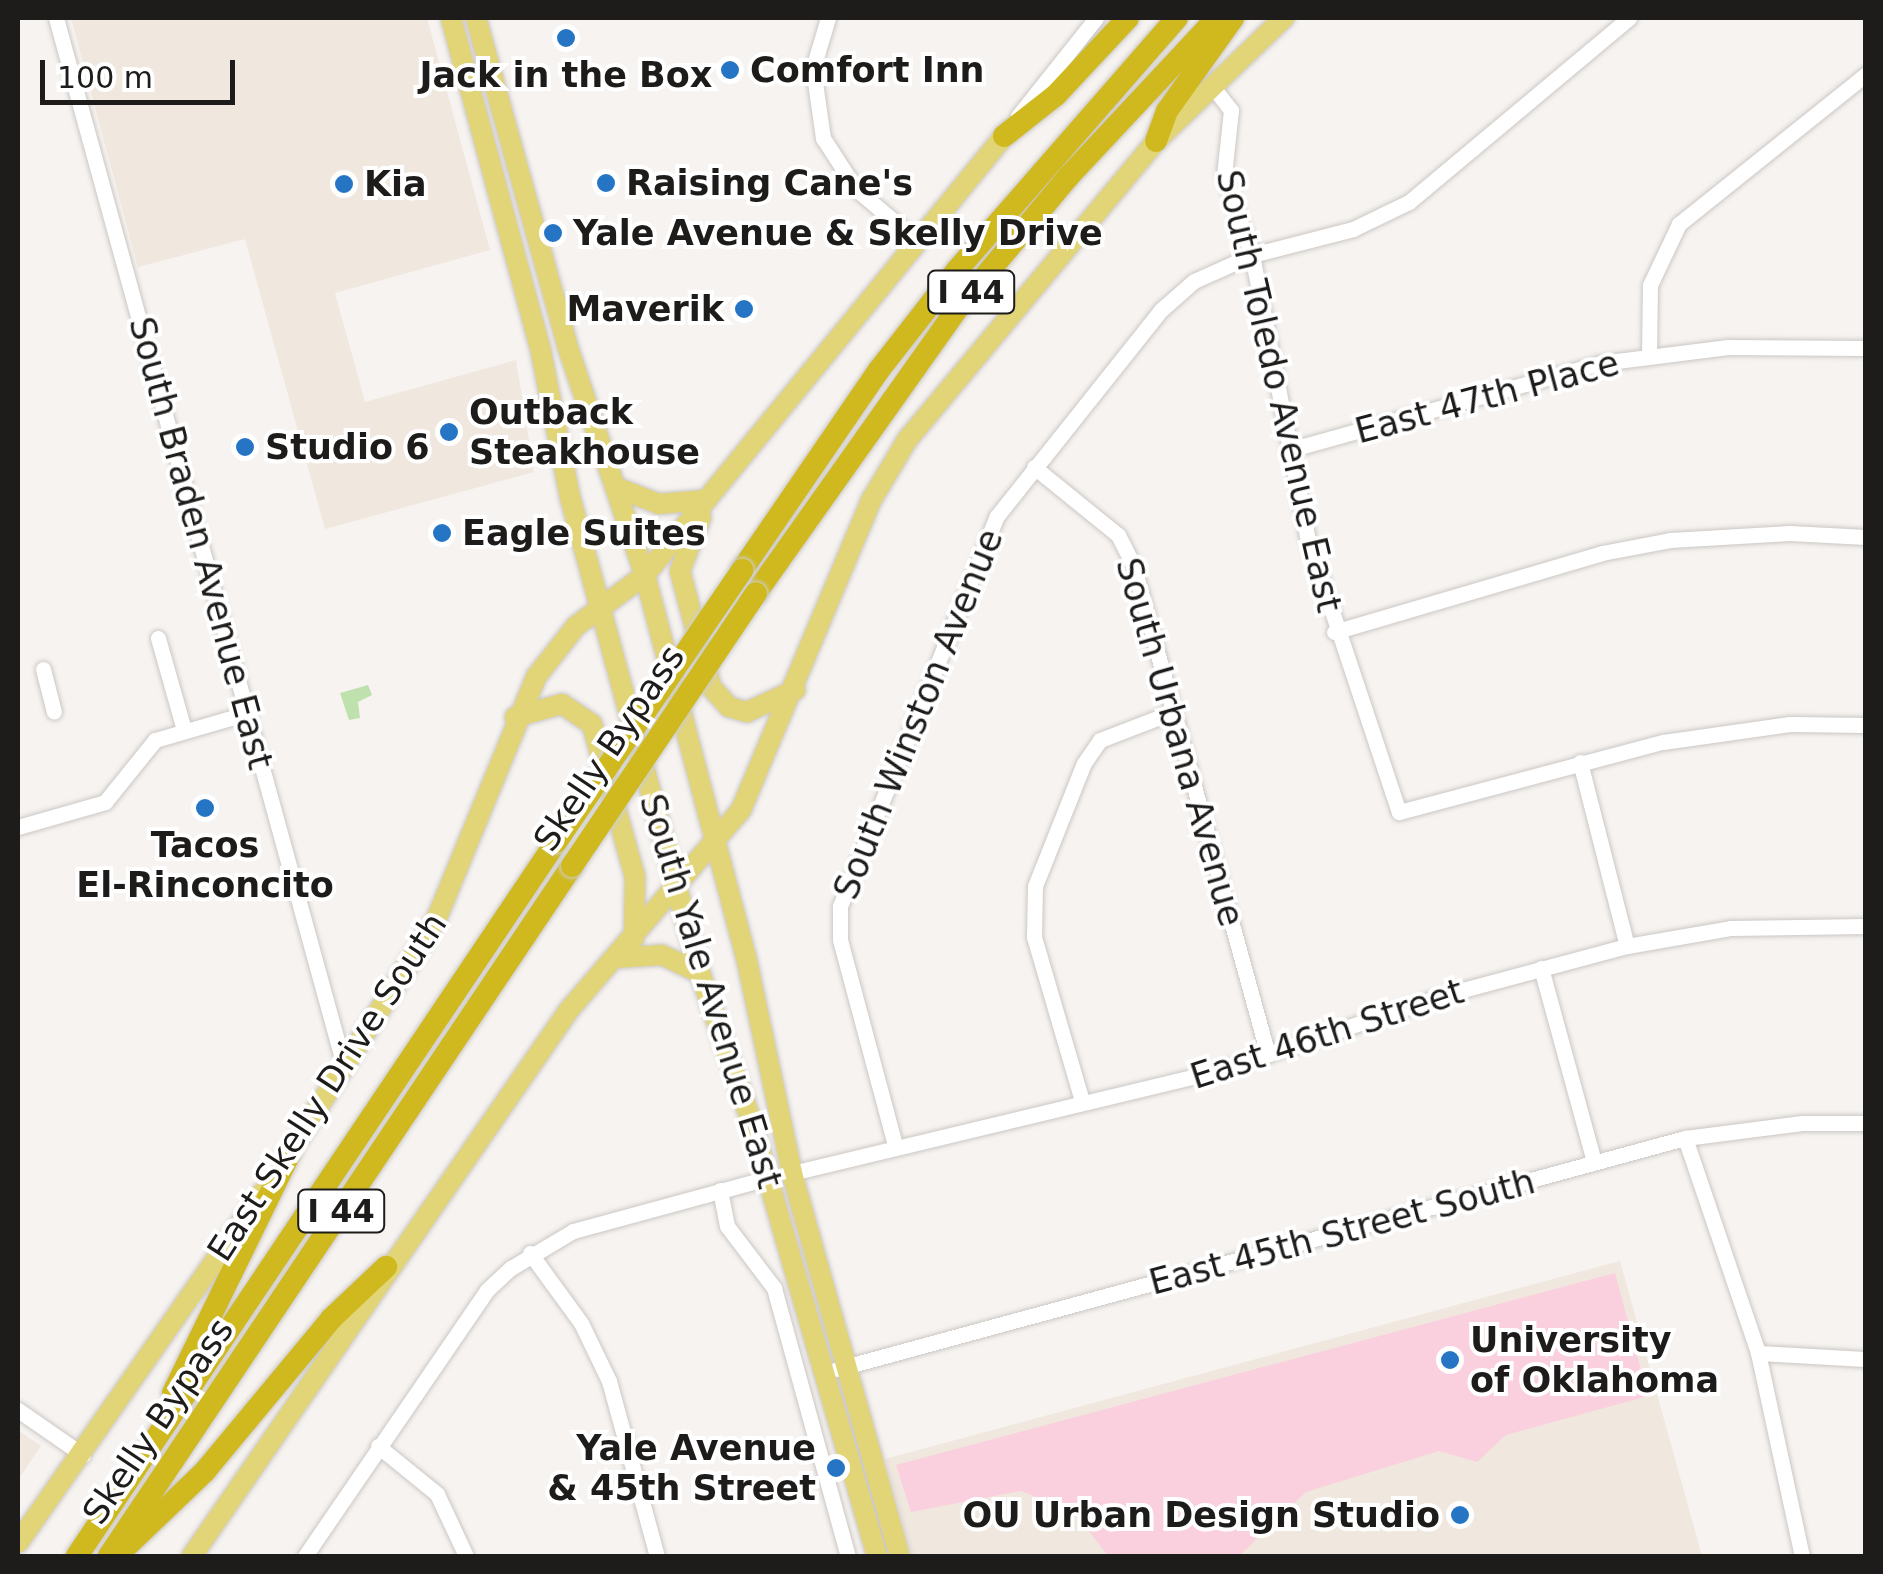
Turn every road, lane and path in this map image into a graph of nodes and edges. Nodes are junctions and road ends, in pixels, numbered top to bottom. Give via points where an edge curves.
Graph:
1 (56, 18) edge
2 (450, 18) edge
3 (476, 18) edge
4 (828, 18) edge
5 (1096, 18) edge
6 (1128, 18) edge
7 (1177, 18) edge
8 (1217, 18) edge
9 (1234, 18) edge
10 (1284, 18) edge
11 (1629, 18) edge
12 (1866, 74) edge
13 (1212, 86) junction
14 (501, 108) junction
15 (477, 115) junction
16 (1004, 136) junction
17 (1156, 140) junction
18 (917, 241) junction
19 (1252, 255) junction
20 (555, 304) junction
21 (530, 311) junction
22 (567, 345) junction
23 (1866, 348) edge
24 (541, 352) junction
25 (1649, 355) junction
26 (1288, 450) junction
27 (1034, 467) junction
28 (618, 488) junction
29 (710, 494) junction
30 (1866, 536) edge
31 (644, 575) junction
32 (600, 608) junction
33 (1334, 632) junction
34 (158, 638) dead end
35 (43, 670) dead end
36 (795, 690) junction
37 (54, 712) dead end
38 (1173, 712) junction
39 (248, 713) junction
40 (515, 717) junction
41 (1866, 725) edge
42 (184, 730) junction
43 (1580, 762) junction
44 (18, 827) edge
45 (715, 844) junction
46 (678, 888) junction
47 (1866, 926) edge
48 (634, 938) junction
49 (1626, 946) junction
50 (614, 958) junction
51 (1541, 968) junction
52 (700, 974) junction
53 (1268, 1055) junction
54 (345, 1069) junction
55 (1082, 1101) junction
56 (1866, 1123) edge
57 (1685, 1138) junction
58 (895, 1145) junction
59 (292, 1149) junction
60 (1594, 1162) junction
61 (792, 1173) junction
62 (768, 1178) junction
63 (720, 1190) junction
64 (530, 1252) junction
65 (386, 1266) junction
66 (1758, 1353) junction
67 (1866, 1359) edge
68 (846, 1366) junction
69 (824, 1372) junction
70 (18, 1410) edge
71 (378, 1446) junction
72 (83, 1455) junction
73 (137, 1468) junction
74 (893, 1528) junction
75 (871, 1534) junction
76 (18, 1542) edge
77 (78, 1556) edge
78 (112, 1556) edge
79 (192, 1556) edge
80 (305, 1556) edge
81 (466, 1556) edge
82 (657, 1556) edge
83 (848, 1556) edge
84 (877, 1556) edge
85 (900, 1556) edge
86 (1802, 1556) edge

1 - 39 street, South Braden Avenue East
2 - 15 main road, South Yale Avenue East
3 - 14 main road, South Yale Avenue East
4 - 18 street via 813,68 823,138 856,190
5 - 16 street, East Skelly Drive South
6 - 16 highway via 1056,95
7 - 73 highway, Skelly Bypass / I 44, bridge via 878,370
8 - 78 highway, Skelly Bypass / I 44, bridge via 975,287 756,593
9 - 17 highway via 1167,111
10 - 13 main road
11 - 19 street, South Winston Avenue via 1409,202 1353,229
12 - 25 street via 1679,224 1650,285
13 - 17 main road
13 - 19 street, South Toledo Avenue East via 1231,110 1224,175
14 - 15 main road
14 - 20 main road, South Yale Avenue East
15 - 21 main road, South Yale Avenue East
16 - 18 main road, East Skelly Drive South
17 - 36 main road via 894,459
18 - 29 main road, East Skelly Drive South
19 - 26 street, South Toledo Avenue East
19 - 27 street, South Winston Avenue via 1194,281 1161,310
20 - 21 main road
20 - 22 main road, South Yale Avenue East
21 - 24 main road, South Yale Avenue East
22 - 24 main road
22 - 28 main road, South Yale Avenue East
23 - 25 street, East 47th Place via 1728,346
24 - 32 main road, South Yale Avenue East via 557,446
25 - 26 street, East 47th Place via 1545,376
26 - 33 street, South Toledo Avenue East
27 - 38 street, South Urbana Avenue via 1109,526 1126,549
27 - 58 street, South Winston Avenue via 990,528 840,906 840,940
28 - 29 main road via 660,504
28 - 31 main road, South Yale Avenue East
29 - 31 main road, East Skelly Drive South
29 - 36 main road via 680,572 710,687 729,707 747,712
30 - 33 street via 1670,540 1586,557
31 - 32 main road, East Skelly Drive South
31 - 45 main road, South Yale Avenue East
32 - 40 main road, East Skelly Drive South via 550,658
32 - 46 main road, South Yale Avenue East
33 - 43 street, South Toledo Avenue East via 1399,812
34 - 42 street
35 - 37 street
36 - 45 main road via 753,789
38 - 53 street, South Urbana Avenue
38 - 55 street via 1100,740 1084,763 1035,886 1034,937
39 - 42 street
39 - 54 street, South Braden Avenue East
40 - 48 main road via 562,704 592,724 636,877
40 - 54 main road, East Skelly Drive South via 452,887
41 - 43 street via 1724,731
42 - 44 street via 142,750 105,802
43 - 49 street
45 - 46 main road
45 - 61 main road, South Yale Avenue East
46 - 48 main road
46 - 52 main road, South Yale Avenue East
47 - 49 street, East 46th Street via 1731,928
48 - 50 main road
49 - 51 street, East 46th Street
50 - 52 main road via 662,954
50 - 65 main road via 558,1025
51 - 53 street, East 46th Street
51 - 60 street
52 - 62 main road, South Yale Avenue East
53 - 55 street, East 46th Street
54 - 59 main road, East Skelly Drive South
55 - 58 street, East 46th Street
56 - 57 street, East 45th Street South via 1802,1123
57 - 60 street, East 45th Street South
57 - 66 street
58 - 61 street, East 46th Street
59 - 72 main road, East Skelly Drive South
59 - 73 highway
60 - 68 street, East 45th Street South
61 - 62 main road
61 - 68 main road, South Yale Avenue East
62 - 63 street
62 - 69 main road, South Yale Avenue East
63 - 64 street via 573,1231
63 - 83 street, South Yale Avenue East via 727,1226 774,1288
64 - 71 street via 486,1290
64 - 82 street via 581,1324 608,1380
65 - 78 highway via 330,1318 205,1471
65 - 79 main road
66 - 67 street
66 - 86 street
68 - 69 street, East 45th Street South
68 - 74 main road, South Yale Avenue East
69 - 75 main road, South Yale Avenue East
70 - 72 street
71 - 80 street
71 - 81 street via 437,1494
72 - 76 main road, East Skelly Drive South
73 - 77 highway, Skelly Bypass / I 44
74 - 75 main road
74 - 85 main road, South Yale Avenue East
75 - 84 main road, South Yale Avenue East

